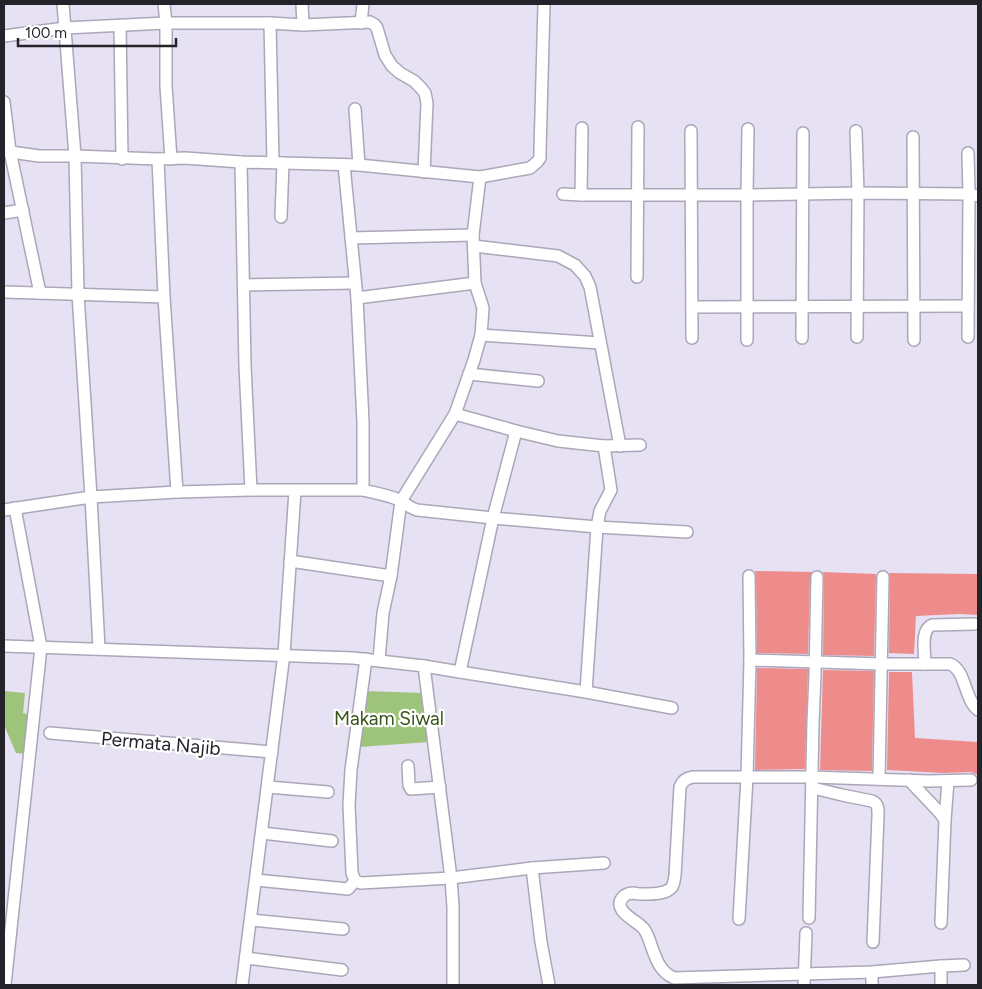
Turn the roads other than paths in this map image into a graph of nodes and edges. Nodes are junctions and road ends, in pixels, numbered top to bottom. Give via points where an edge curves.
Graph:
1 (64, 4) edge
2 (164, 4) edge
3 (302, 4) edge
4 (363, 4) edge
5 (544, 4) edge
6 (166, 23) junction
7 (270, 23) junction
8 (361, 23) junction
9 (120, 25) junction
10 (303, 25) junction
11 (65, 28) junction
12 (4, 36) edge
13 (4, 102) edge
14 (355, 109) dead end
15 (638, 127) dead end
16 (582, 128) dead end
17 (748, 128) dead end
18 (856, 131) dead end
19 (691, 132) dead end
20 (804, 132) dead end
21 (913, 137) dead end
22 (7, 151) edge
23 (968, 153) dead end
24 (75, 156) junction
25 (122, 159) junction
26 (158, 159) junction
27 (171, 159) junction
28 (241, 162) junction
29 (278, 162) junction
30 (344, 165) junction
31 (359, 165) junction
32 (424, 172) junction
33 (488, 176) junction
34 (858, 193) junction
35 (563, 194) dead end
36 (638, 194) junction
37 (691, 194) junction
38 (803, 194) junction
39 (914, 194) junction
40 (581, 195) junction
41 (747, 195) junction
42 (973, 195) edge
43 (23, 210) junction
44 (4, 213) edge
45 (281, 217) dead end
46 (351, 238) junction
47 (474, 240) junction
48 (637, 277) dead end
49 (355, 283) junction
50 (475, 283) junction
51 (244, 285) junction
52 (4, 292) edge
53 (40, 293) junction
54 (78, 294) junction
55 (164, 297) junction
56 (357, 298) junction
57 (747, 306) junction
58 (802, 306) junction
59 (858, 306) junction
60 (914, 306) junction
61 (968, 306) junction
62 (692, 307) junction
63 (481, 335) junction
64 (968, 337) dead end
65 (692, 338) dead end
66 (802, 338) dead end
67 (857, 338) dead end
68 (747, 340) dead end
69 (914, 340) dead end
70 (600, 343) junction
71 (469, 374) junction
72 (538, 381) dead end
73 (454, 414) junction
74 (516, 431) junction
75 (640, 445) dead end
76 (604, 446) junction
77 (620, 446) junction
78 (251, 490) junction
79 (363, 490) junction
80 (295, 491) junction
81 (177, 492) junction
82 (91, 497) junction
83 (401, 501) junction
84 (10, 509) edge
85 (493, 518) junction
86 (598, 527) junction
87 (687, 532) dead end
88 (290, 561) junction
89 (391, 576) junction
90 (749, 576) dead end
91 (817, 576) dead end
92 (883, 577) dead end
93 (975, 624) dead end
94 (4, 646) edge
95 (41, 647) junction
96 (99, 648) junction
97 (284, 654) junction
98 (366, 659) junction
99 (379, 660) junction
100 (750, 660) junction
101 (815, 663) junction
102 (882, 664) junction
103 (925, 664) junction
104 (424, 666) junction
105 (460, 672) junction
106 (586, 692) junction
107 (672, 708) dead end
108 (978, 710) edge
109 (50, 734) dead end
110 (272, 752) junction
111 (408, 766) dead end
112 (747, 778) junction
113 (879, 779) junction
114 (909, 780) junction
115 (971, 780) dead end
116 (948, 781) junction
117 (812, 783) junction
118 (268, 787) junction
119 (440, 787) junction
120 (328, 792) dead end
121 (944, 820) junction
122 (262, 833) junction
123 (332, 841) dead end
124 (604, 863) dead end
125 (532, 868) junction
126 (451, 878) junction
127 (256, 880) junction
128 (355, 880) junction
129 (809, 918) dead end
130 (739, 919) dead end
131 (251, 920) junction
132 (941, 922) dead end
133 (343, 929) dead end
134 (806, 933) dead end
135 (873, 942) dead end
136 (246, 958) junction
137 (964, 965) dead end
138 (941, 966) junction
139 (342, 970) dead end
140 (872, 972) junction
141 (804, 980) edge
142 (5, 985) edge
143 (242, 985) edge
144 (453, 985) edge
145 (548, 985) edge
146 (872, 985) edge
147 (940, 985) edge

1 - 11 street
2 - 6 street
3 - 10 street
4 - 8 street
5 - 33 street via 540,158 530,168
6 - 7 street
6 - 9 street
6 - 27 street
7 - 10 street
7 - 29 street
8 - 10 street
8 - 32 street via 375,25 384,54 392,66 425,93
9 - 11 street
9 - 25 street
11 - 12 street
11 - 24 street
13 - 22 street
14 - 31 street
15 - 36 street
16 - 40 street
17 - 41 street
18 - 34 street
19 - 37 street
20 - 38 street
21 - 39 street
22 - 24 street via 39,156
22 - 43 street
23 - 42 street
24 - 25 street
24 - 54 street
25 - 26 street
26 - 27 street
26 - 55 street
27 - 28 street
28 - 29 street
28 - 51 street
29 - 30 street
29 - 45 street
30 - 31 street
30 - 46 street
31 - 32 street
32 - 33 street
33 - 47 street
34 - 38 street
34 - 39 street
34 - 59 street
35 - 40 street
36 - 37 street
36 - 40 street
36 - 48 street
37 - 41 street
37 - 62 street
38 - 41 street
38 - 58 street
39 - 42 street
39 - 60 street
41 - 57 street
42 - 61 street
43 - 44 street
43 - 53 street
46 - 47 street
46 - 49 street
47 - 50 street
47 - 70 street via 558,256 575,265 588,282
49 - 51 street
49 - 56 street
50 - 56 street
50 - 63 street via 483,308
51 - 78 street
52 - 53 street
53 - 54 street
54 - 55 street
54 - 82 street
55 - 81 street
56 - 79 street
57 - 58 street
57 - 62 street
57 - 68 street
58 - 59 street
58 - 66 street
59 - 60 street
59 - 67 street
60 - 61 street
60 - 69 street
61 - 64 street
62 - 65 street
63 - 70 street
63 - 71 street
70 - 77 street
71 - 72 street
71 - 73 street
73 - 74 street
73 - 83 street
74 - 76 street via 558,441
74 - 85 street
75 - 77 street
76 - 77 street
76 - 86 street via 611,490 600,512
78 - 80 street
78 - 81 street
79 - 80 street
79 - 83 street
80 - 88 street
81 - 82 street
82 - 84 street
82 - 96 street
83 - 85 street via 416,510
83 - 89 street
84 - 95 street
85 - 86 street
85 - 105 street
86 - 87 street
86 - 106 street
88 - 89 street
88 - 97 street
89 - 99 street via 383,613
90 - 100 street
91 - 101 street
92 - 102 street
93 - 103 street via 928,627 925,632
94 - 95 street
95 - 96 street
95 - 142 street
96 - 97 street
97 - 98 street
97 - 110 street
98 - 99 street
98 - 128 street via 349,805
99 - 104 street
100 - 101 street
100 - 112 street
101 - 102 street
101 - 117 street
102 - 103 street
102 - 113 street
103 - 108 street via 956,666 971,702
104 - 105 street
104 - 119 street
105 - 106 street
106 - 107 street
109 - 110 street, Permata Najib
110 - 118 street
111 - 119 street via 411,789
112 - 117 street
112 - 130 street
112 - 141 street via 693,777 681,784 674,883 669,890 658,893 626,894 621,905 623,912 643,927 656,960 670,976 680,979
113 - 114 street
113 - 117 street
114 - 116 street
114 - 121 street
115 - 116 street
116 - 121 street
117 - 129 street
117 - 135 street via 842,795 876,802
118 - 120 street
118 - 122 street
119 - 126 street
121 - 132 street
122 - 123 street
122 - 127 street
124 - 125 street
125 - 126 street
125 - 145 street
126 - 128 street via 361,883
126 - 144 street
127 - 128 street via 348,889
127 - 131 street
131 - 133 street
131 - 136 street
134 - 141 street
136 - 139 street
136 - 143 street
137 - 138 street
138 - 140 street
138 - 147 street
140 - 141 street
140 - 146 street

